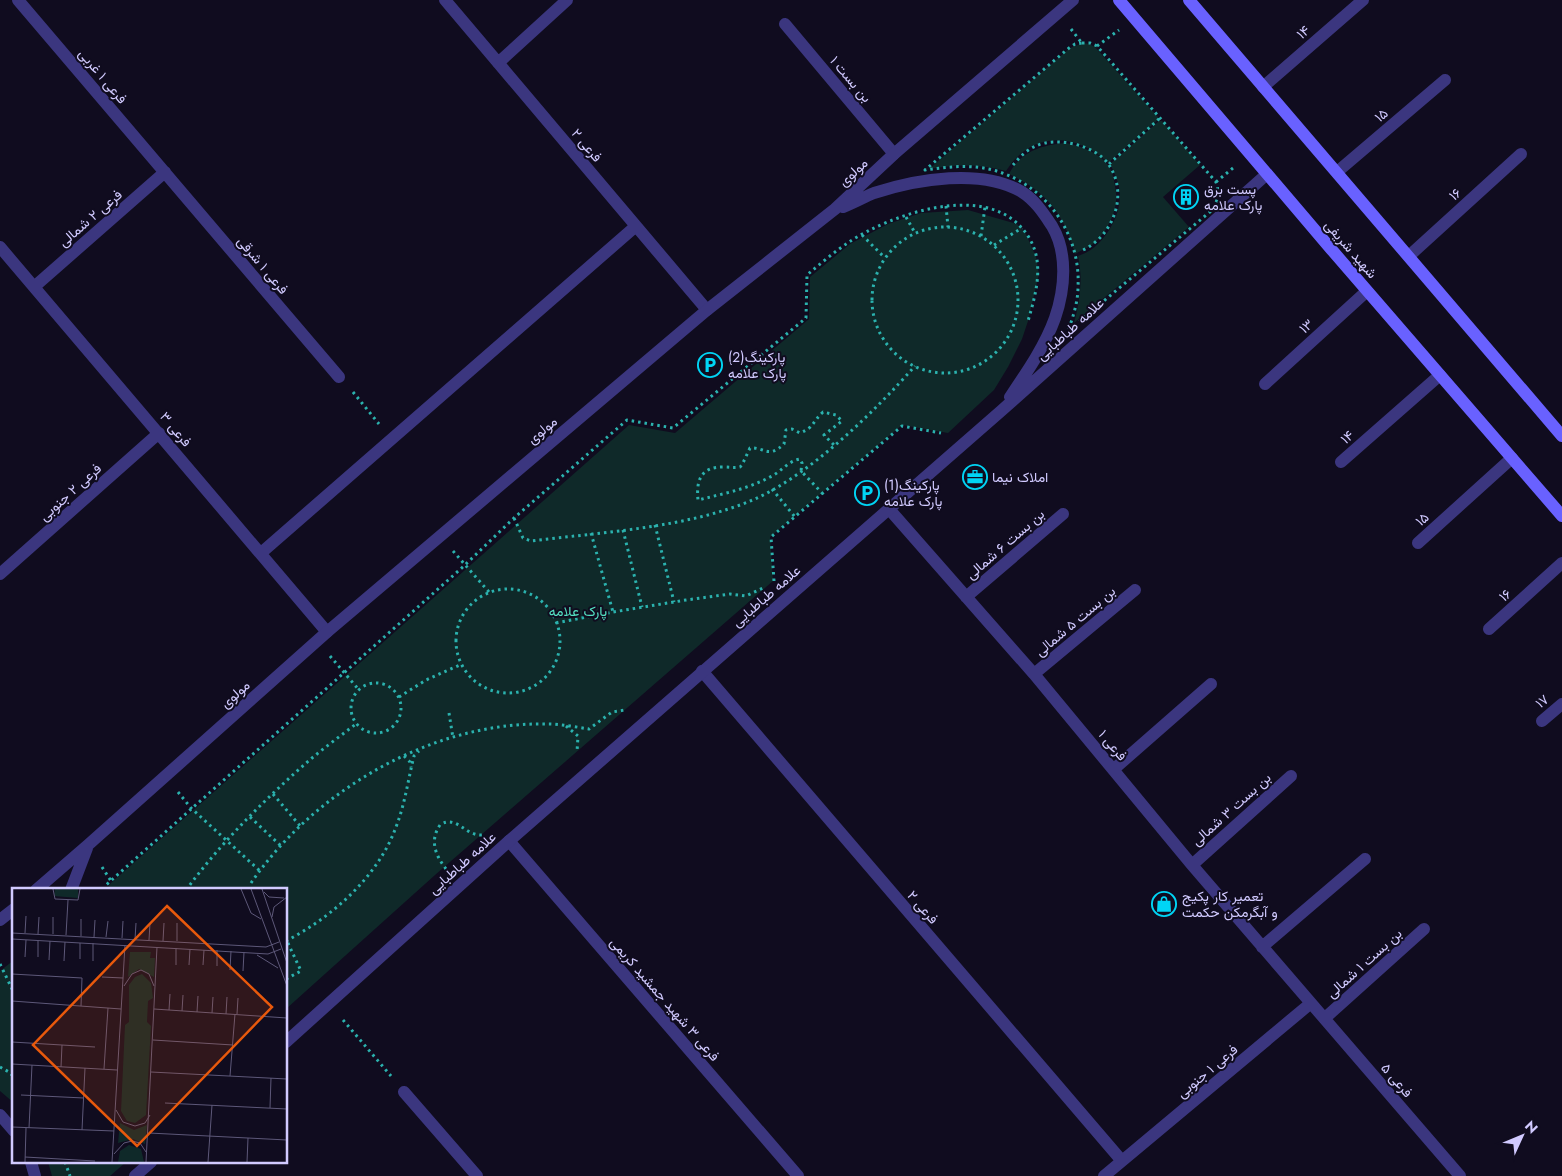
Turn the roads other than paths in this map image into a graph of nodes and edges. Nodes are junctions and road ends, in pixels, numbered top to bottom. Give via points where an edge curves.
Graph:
1 (18, 0) edge
2 (445, 0) edge
3 (567, 0) edge
4 (1073, 0) edge
5 (1119, 0) edge
6 (1363, 0) edge
7 (1192, 1) edge
8 (785, 24) dead end
9 (498, 63) junction
10 (1445, 80) dead end
11 (1263, 87) junction
12 (894, 154) junction
13 (1521, 154) dead end
14 (165, 172) junction
15 (1336, 172) junction
16 (1267, 174) junction
17 (834, 210) junction
18 (636, 226) junction
19 (0, 247) edge
20 (1409, 256) junction
21 (34, 286) junction
22 (1367, 291) junction
23 (707, 310) junction
24 (1440, 375) junction
25 (339, 376) road end
26 (1264, 384) dead end
27 (1000, 412) junction
28 (159, 432) junction
29 (1562, 436) edge
30 (1512, 458) junction
31 (1341, 462) dead end
32 (889, 509) junction
33 (1063, 514) dead end
34 (1562, 516) edge
35 (1418, 543) dead end
36 (261, 553) junction
37 (1562, 564) edge
38 (0, 574) edge
39 (1135, 590) dead end
40 (966, 597) junction
41 (1489, 629) dead end
42 (327, 632) junction
43 (702, 672) junction
44 (1034, 674) junction
45 (1212, 684) dead end
46 (1562, 704) edge
47 (1542, 721) dead end
48 (1114, 769) junction
49 (1291, 776) dead end
50 (509, 841) junction
51 (88, 845) junction
52 (1365, 859) dead end
53 (1192, 865) junction
54 (38, 888) edge
55 (72, 888) edge
56 (12, 911) edge
57 (0, 920) edge
58 (1424, 929) dead end
59 (1262, 947) junction
60 (1311, 1003) junction
61 (1324, 1018) junction
62 (288, 1040) edge
63 (404, 1092) road end
64 (0, 1115) edge
65 (12, 1129) edge
66 (1122, 1161) junction
67 (477, 1176) edge
68 (798, 1176) edge
69 (1104, 1176) edge
70 (1460, 1176) edge

1 - 14 street, فرعی ۱ غربی
2 - 9 street, فرعی ۲
3 - 9 street
4 - 12 street, مولوی
5 - 16 main road, شهید شریفی
6 - 11 street, ۱۴
7 - 11 main road
8 - 12 street, بن بست ۱
9 - 18 street, فرعی ۲
10 - 15 street, ۱۵
11 - 15 main road
12 - 17 street, مولوی
13 - 20 street, ۱۶
14 - 21 street, فرعی ۲ شمالی
14 - 25 street, فرعی ۱ شرقی
15 - 20 main road
16 - 22 main road, شهید شریفی
16 - 27 street, علامه طباطبایی
17 - 23 street, مولوی
17 - 27 street via 893,188 970,177 1023,192 1041,209 1056,234 1064,278 1055,318 1038,355
18 - 23 street, فرعی ۲
18 - 36 street
19 - 21 street, فرعی ۳
20 - 29 main road
21 - 28 street, فرعی ۳
22 - 24 main road, شهید شریفی
22 - 26 street, ۱۳
23 - 42 street, مولوی
24 - 30 main road, شهید شریفی
24 - 31 street, ۱۴
27 - 32 street, علامه طباطبایی
28 - 36 street, فرعی ۳
28 - 38 street, فرعی ۲ جنوبی
30 - 34 main road, شهید شریفی
30 - 35 street, ۱۵
32 - 40 street, فرعی ۱
32 - 43 street, علامه طباطبایی
33 - 40 street, بن بست ۶ شمالی
36 - 42 street, فرعی ۳
37 - 41 street, ۱۶
39 - 44 street, بن بست ۵ شمالی
40 - 44 street, فرعی ۱
42 - 51 street, مولوی
43 - 50 street, علامه طباطبایی
43 - 66 street, فرعی ۲
44 - 48 street, فرعی ۱
45 - 48 street
46 - 47 street, ۱۷
48 - 53 street, فرعی ۱
49 - 53 street, بن بست ۳ شمالی
50 - 62 street, علامه طباطبایی
50 - 68 street, فرعی ۳ شهید جمشید کریمی
51 - 54 street, مولوی
51 - 55 street
52 - 59 street
53 - 59 street, فرعی ۱
56 - 57 street
58 - 61 street, بن بست ۱ شمالی
59 - 60 street, فرعی ۱
60 - 61 street, فرعی ۵
60 - 66 street, فرعی ۱ جنوبی
61 - 70 street, فرعی ۵
63 - 67 street
64 - 65 street
66 - 69 street

